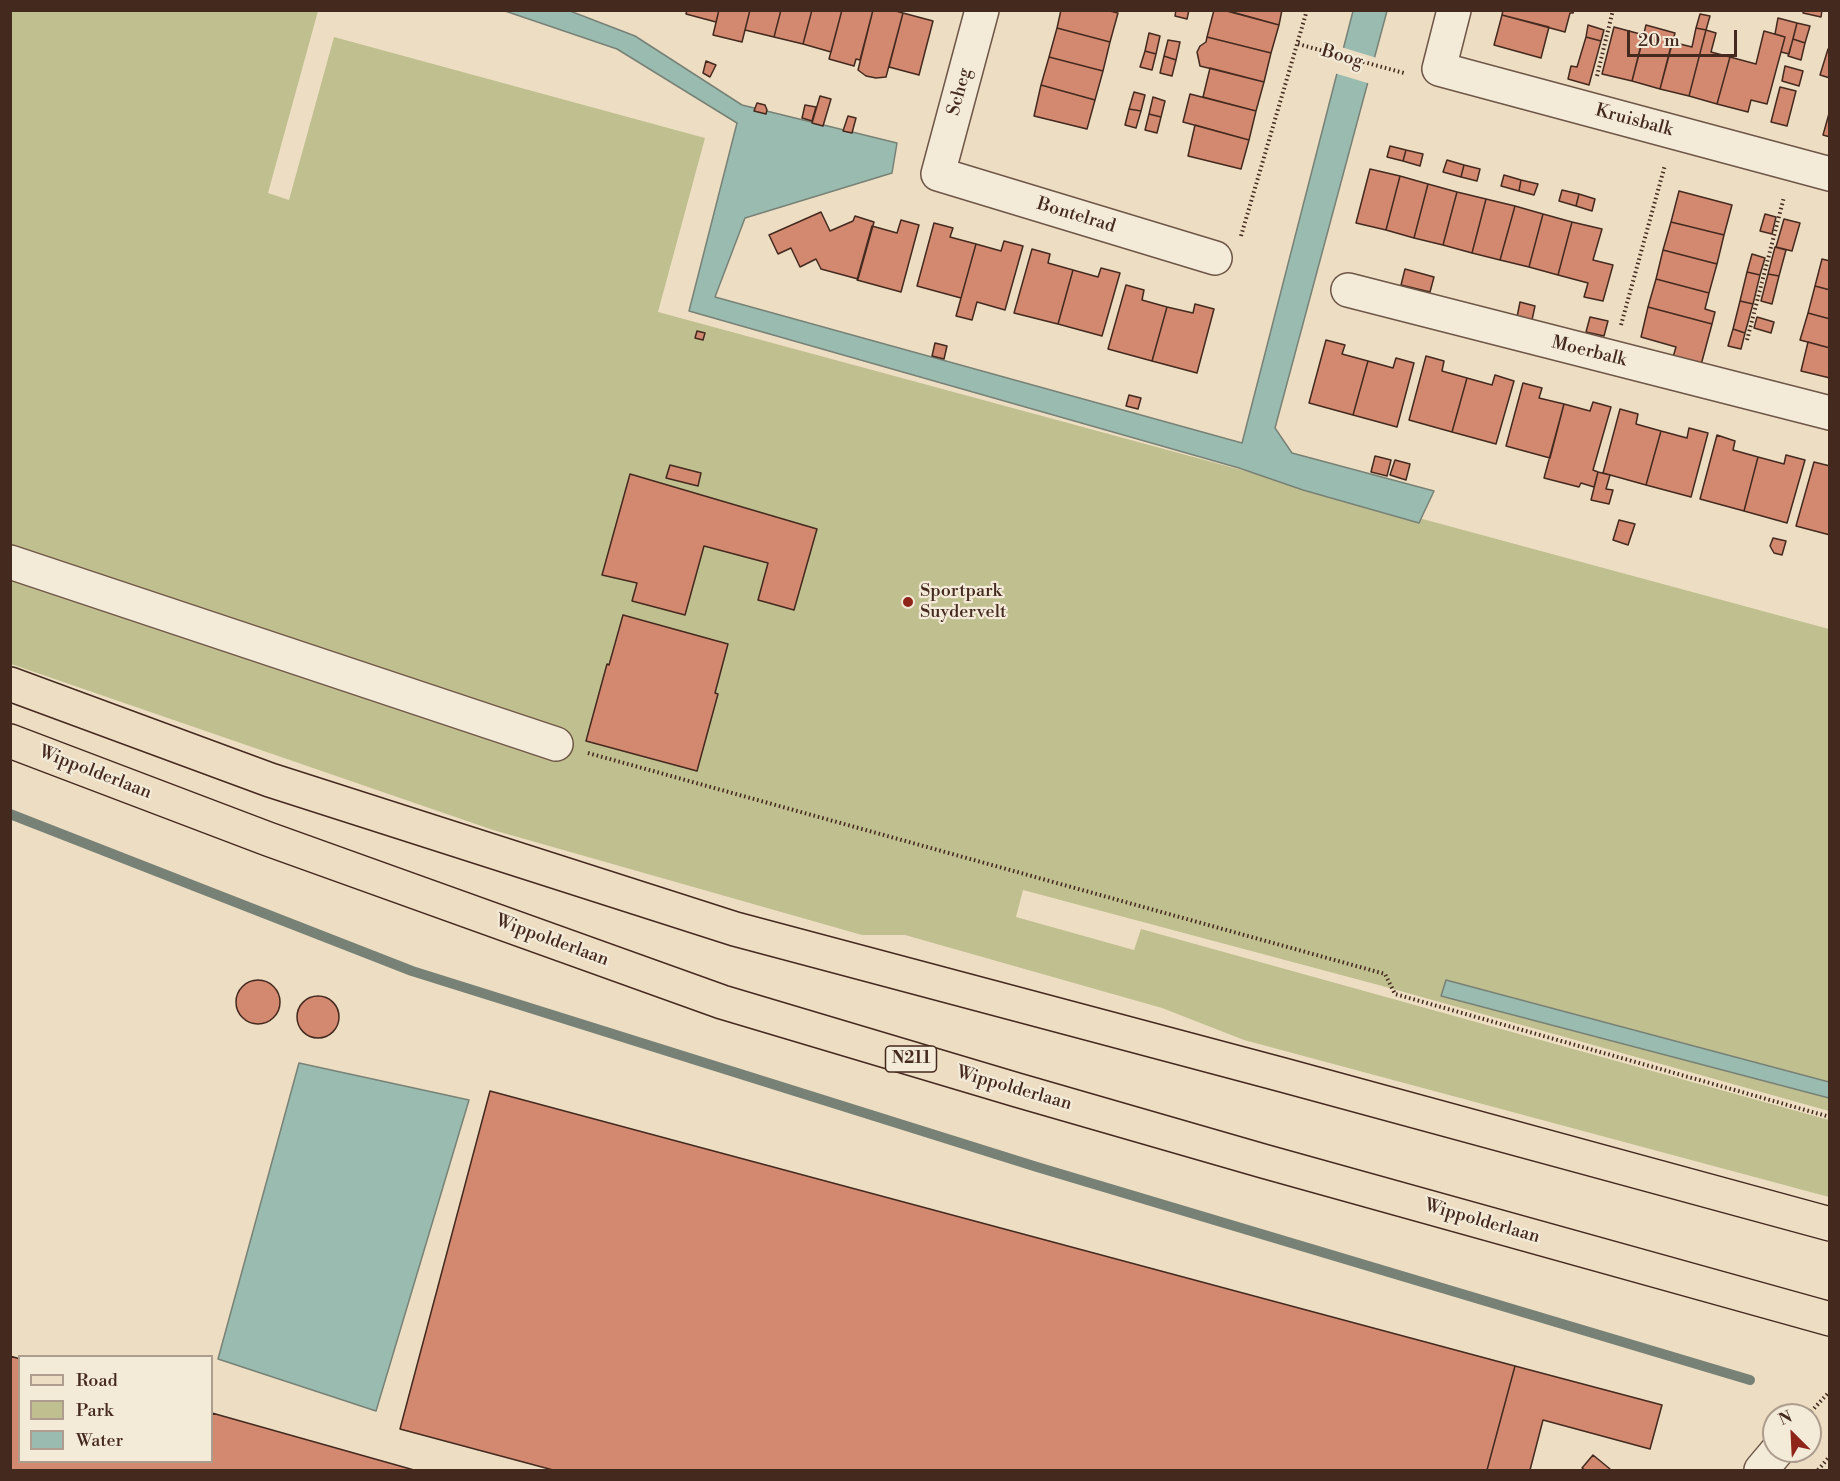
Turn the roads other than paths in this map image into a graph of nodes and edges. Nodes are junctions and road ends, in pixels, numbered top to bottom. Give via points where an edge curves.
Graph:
1 (982, 10) edge
2 (1455, 10) edge
3 (938, 174) joint
4 (1830, 174) edge
5 (1215, 258) road end
6 (1348, 290) dead end
7 (1830, 413) edge
8 (10, 562) edge
9 (10, 684) edge
10 (10, 741) edge
11 (556, 744) road end
12 (1830, 1224) edge
13 (1830, 1318) edge

1 - 3 street, Scheg
2 - 4 street, Kruisbalk via 1439,69
3 - 5 street, Bontelrad
6 - 7 street, Moerbalk
8 - 11 street
9 - 12 main road via 270,780 735,929
10 - 13 main road, Wippolderlaan / N211 via 279,843 722,1002 1219,1148

